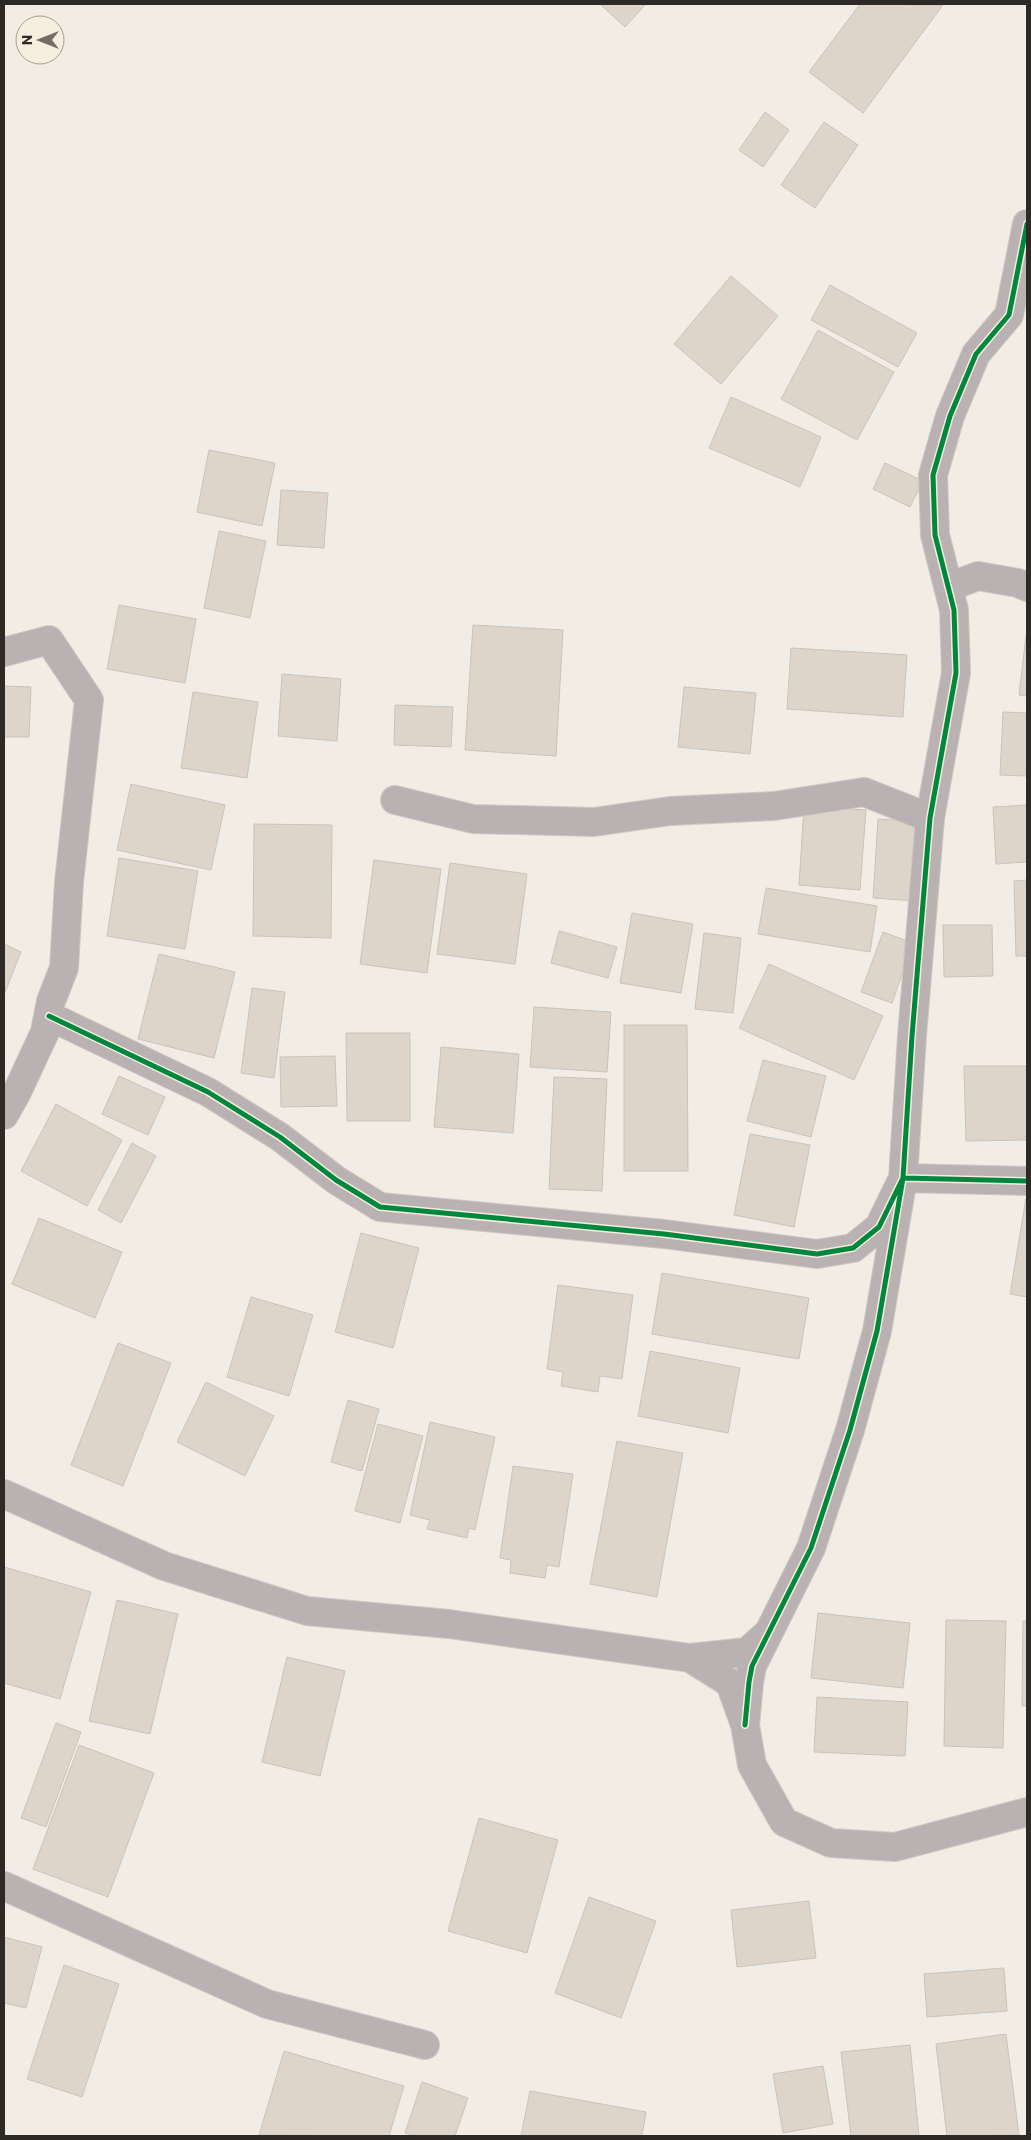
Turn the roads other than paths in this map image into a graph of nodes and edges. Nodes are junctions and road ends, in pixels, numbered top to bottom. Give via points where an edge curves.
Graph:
1 (1027, 224) edge
2 (1018, 318) edge
3 (949, 587) junction
4 (1027, 587) edge
5 (4, 652) edge
6 (396, 800) dead end
7 (930, 818) junction
8 (49, 1016) junction
9 (4, 1115) edge
10 (903, 1178) junction
11 (1027, 1181) edge
12 (4, 1494) edge
13 (770, 1631) junction
14 (690, 1658) junction
15 (745, 1725) junction
16 (1027, 1812) edge
17 (4, 1886) edge
18 (425, 2045) dead end

1 - 2 street
2 - 3 street via 976,354 950,416 933,475 935,535
3 - 4 street via 978,576
3 - 7 street via 954,610 956,673
5 - 8 street via 49,640 90,700 70,872 64,968 51,1000
6 - 7 street via 473,819 594,822 670,811 774,806 864,792
7 - 10 street
8 - 9 street via 45,1032
8 - 10 street via 208,1092 280,1137 336,1180 380,1207 664,1234 817,1254 853,1248 879,1227
10 - 11 street
10 - 13 street via 877,1331 850,1430 812,1548
12 - 14 street via 164,1566 307,1611 449,1624
13 - 14 street via 747,1652
13 - 15 street via 752,1666
14 - 15 street via 730,1683
15 - 16 street via 752,1765 784,1822 831,1843 895,1847
17 - 18 street via 267,2004

